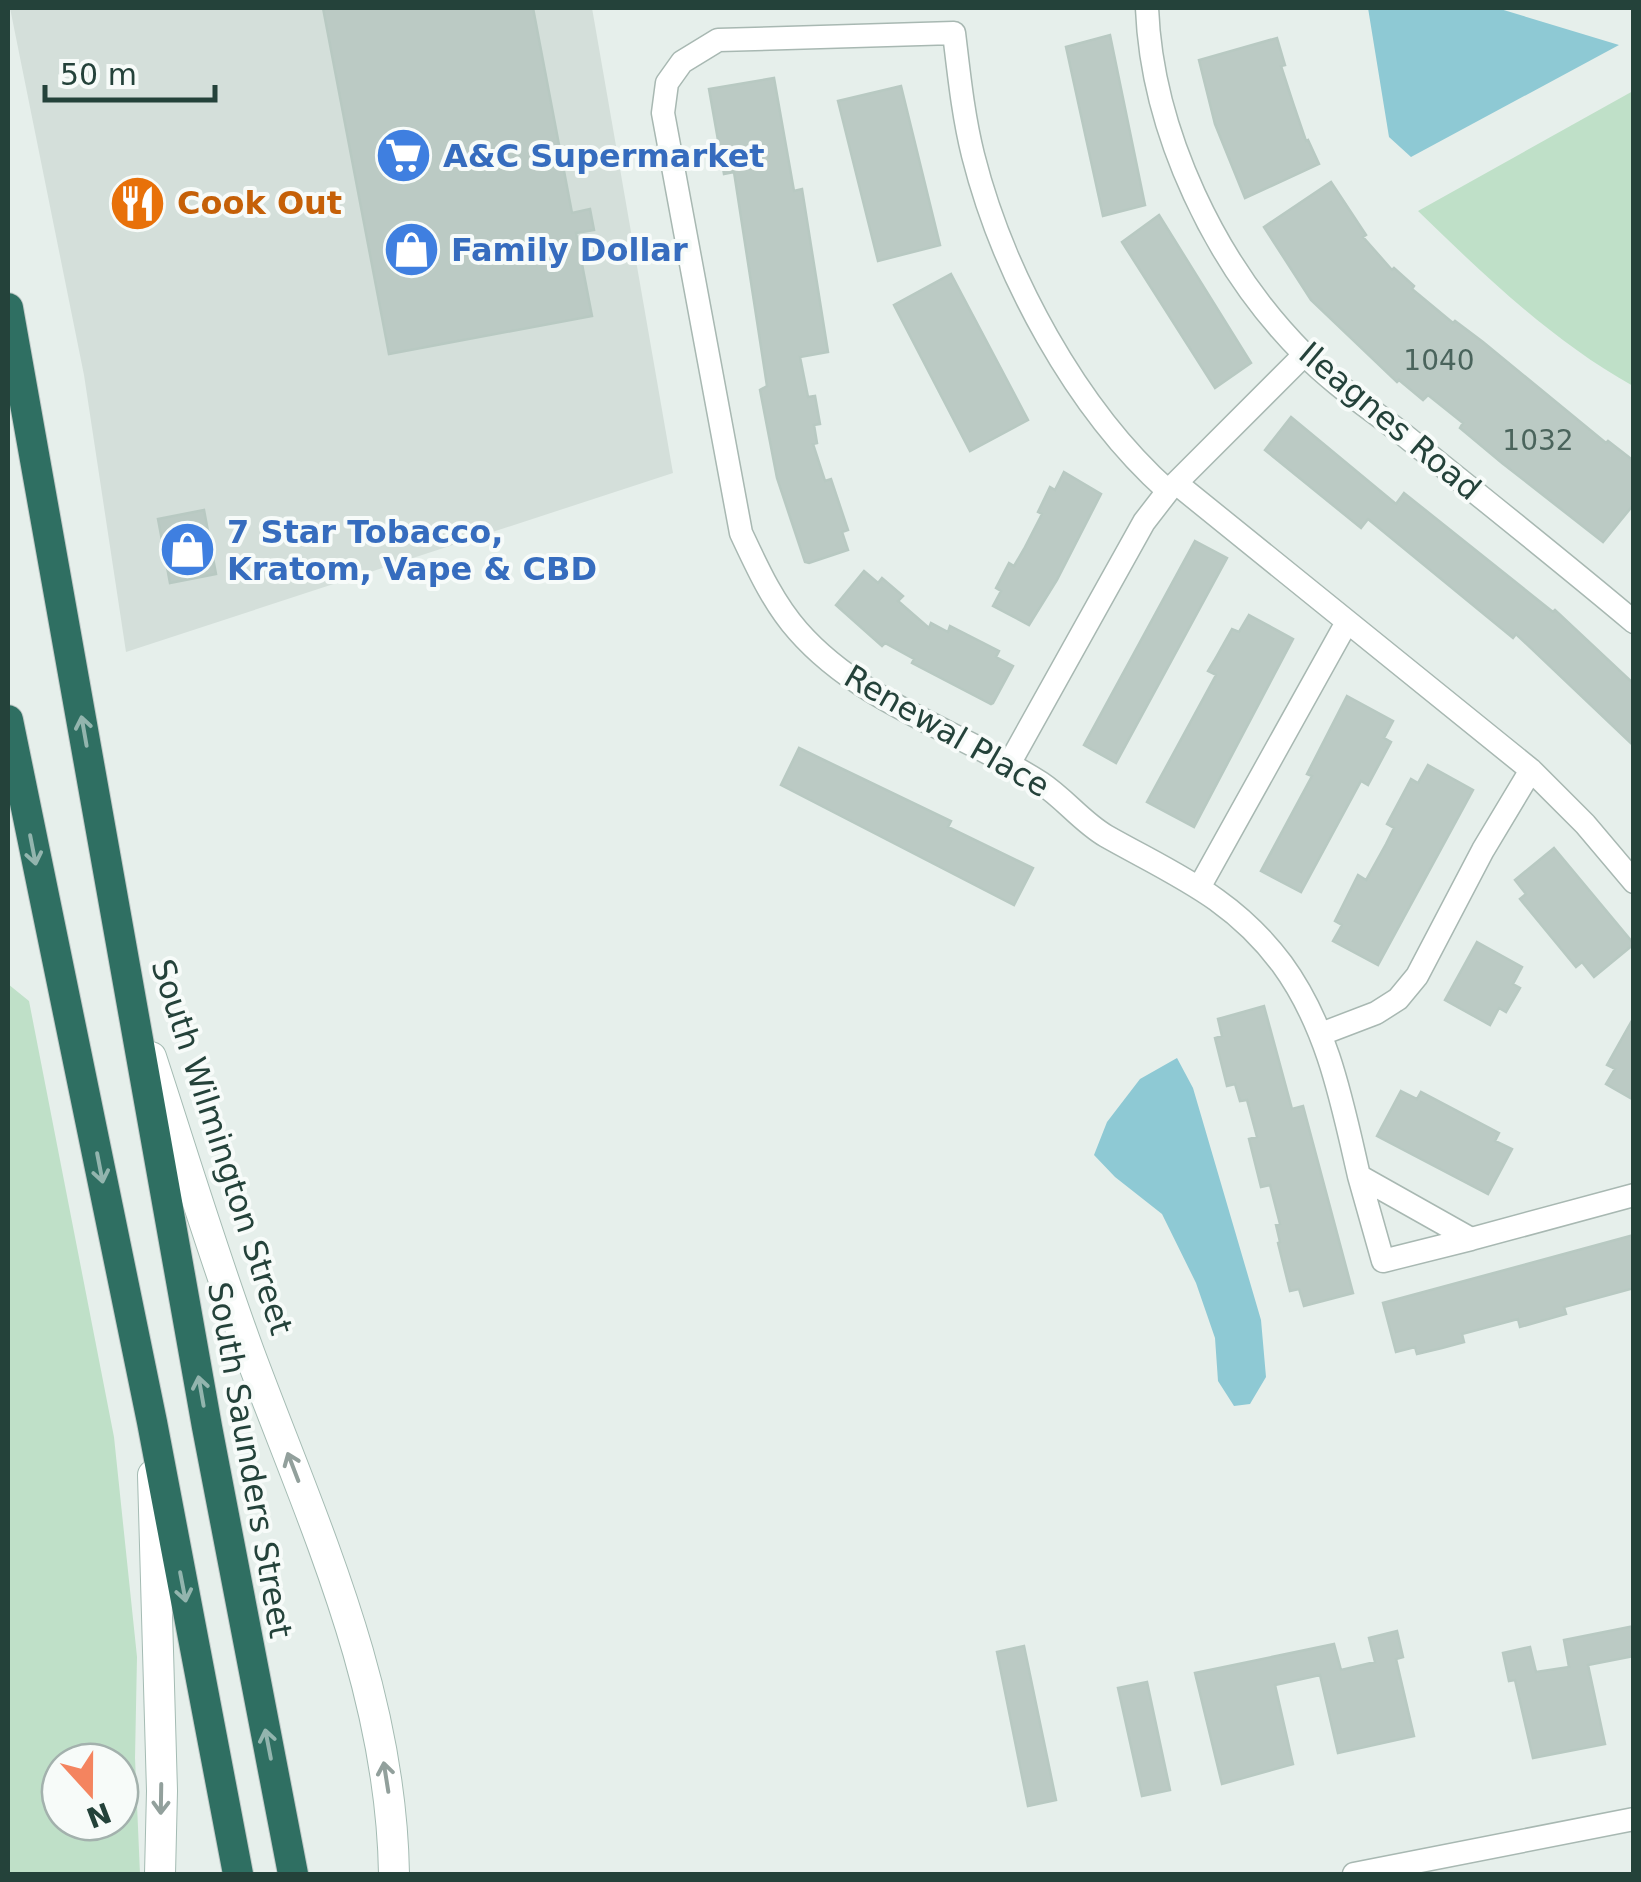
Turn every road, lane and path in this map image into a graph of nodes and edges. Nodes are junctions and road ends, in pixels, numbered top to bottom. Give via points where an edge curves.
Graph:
1 (1148, 8) edge
2 (8, 308) edge
3 (1304, 355) junction
4 (1172, 487) junction
5 (1347, 622) junction
6 (1634, 622) edge
7 (8, 720) edge
8 (1008, 766) junction
9 (1531, 770) junction
10 (1634, 882) edge
11 (1200, 886) junction
12 (132, 999) junction
13 (1321, 1034) junction
14 (1359, 1176) junction
15 (1634, 1194) edge
16 (1471, 1239) junction
17 (152, 1422) junction
18 (1634, 1819) edge
19 (1445, 1865) edge
20 (160, 1874) edge
21 (238, 1874) edge
22 (293, 1874) edge
23 (394, 1874) edge
24 (1354, 1874) edge

1 - 3 street, Ileagnes Road via 1152,53 1180,158 1228,254
12 -> 2 highway, South Wilmington Street
3 - 4 street
3 - 6 street, Ileagnes Road
4 - 5 street
4 - 8 street via 1144,522
4 - 8 street, Renewal Place via 1140,466 1097,412 1033,310 973,154 954,33 718,40 682,62 667,83 663,113 742,533 759,571 797,630 829,662
5 - 9 street
5 - 11 street
7 -> 17 highway
8 - 11 street, Renewal Place via 1095,829
9 - 10 street
9 - 13 street via 1417,976 1387,1006
11 - 13 street, Renewal Place via 1280,962
22 -> 12 highway, South Saunders Street
23 -> 12 main road, South Wilmington Street via 392,1809 351,1621 220,1270
13 - 14 street, Renewal Place
14 - 16 street
14 - 16 street, Renewal Place via 1383,1261
15 - 16 street
17 -> 20 main road
17 -> 21 highway
18 - 19 street
19 - 24 street

